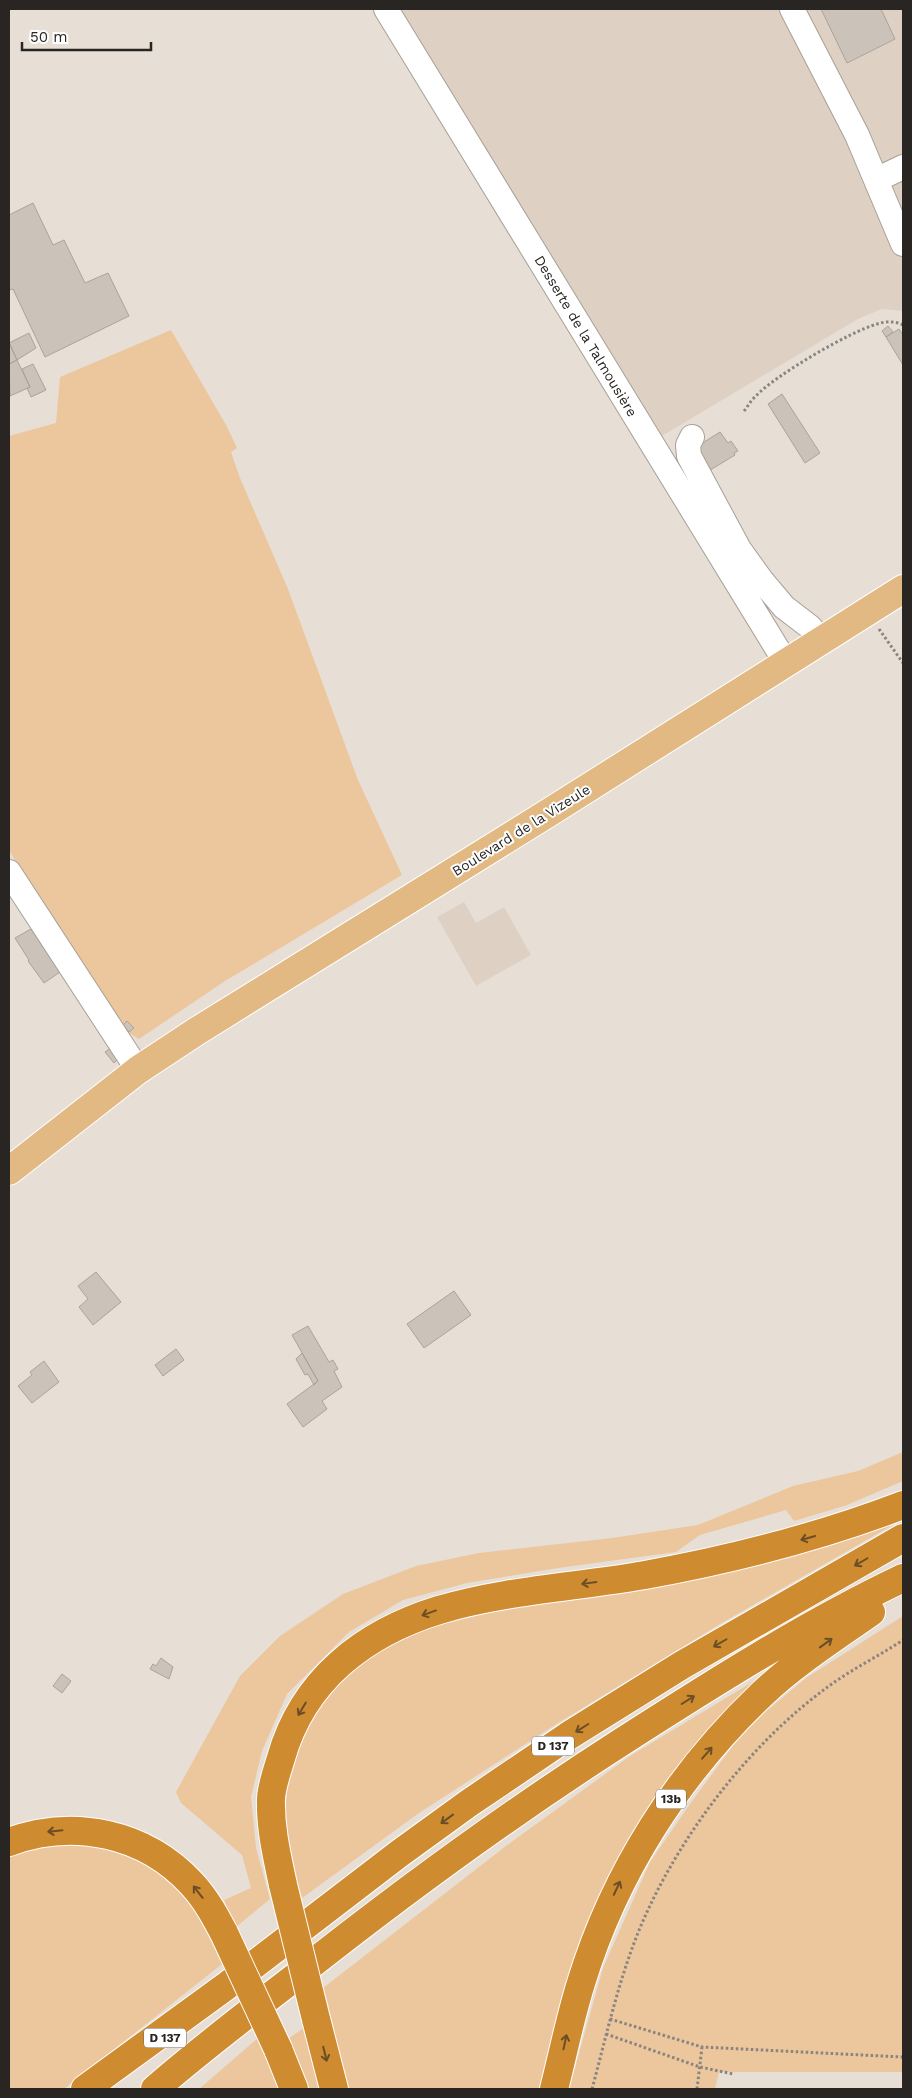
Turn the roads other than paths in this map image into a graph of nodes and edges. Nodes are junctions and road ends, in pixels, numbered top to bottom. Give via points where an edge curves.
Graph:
1 (386, 9) edge
2 (792, 9) edge
3 (903, 167) edge
4 (876, 180) junction
5 (903, 244) edge
6 (692, 437) dead end
7 (903, 589) edge
8 (821, 641) junction
9 (786, 663) junction
10 (9, 872) edge
11 (138, 1070) junction
12 (9, 1171) edge
13 (903, 1505) edge
14 (903, 1538) edge
15 (903, 1578) edge
16 (903, 1589) edge
17 (558, 1783) junction
18 (9, 1842) edge
19 (225, 1987) junction
20 (85, 2089) edge
21 (105, 2089) edge
22 (155, 2089) edge
23 (180, 2089) edge
24 (294, 2089) edge
25 (334, 2089) edge
26 (554, 2089) edge

1 - 9 street, Desserte de la Talmousière
2 - 4 street via 836,91
3 - 4 street
4 - 5 street
6 - 8 street via 688,445 689,456 739,549 784,607 810,627
7 - 8 main road, Boulevard de la Vizeule
8 - 9 main road, Boulevard de la Vizeule
9 - 11 main road, Boulevard de la Vizeule via 546,816 251,996
10 - 11 street
11 - 12 main road, Boulevard de la Vizeule
13 -> 25 highway, bridge via 818,1535 729,1559 509,1595 439,1610 362,1644 333,1670 297,1717 284,1745 271,1802 272,1833 283,1885
14 -> 19 highway, D 137 via 682,1665 568,1736 400,1852
17 -> 15 highway, D 137 via 687,1700 802,1632
26 -> 16 highway, 13b via 581,1981 608,1908 622,1877 677,1789 704,1755 763,1693 816,1650
17 - 22 highway, D 137 via 383,1908
17 - 23 highway
24 -> 18 highway, bridge via 209,1906 193,1885 161,1857 115,1836 78,1830 36,1833
19 - 20 highway
19 - 21 highway, D 137

